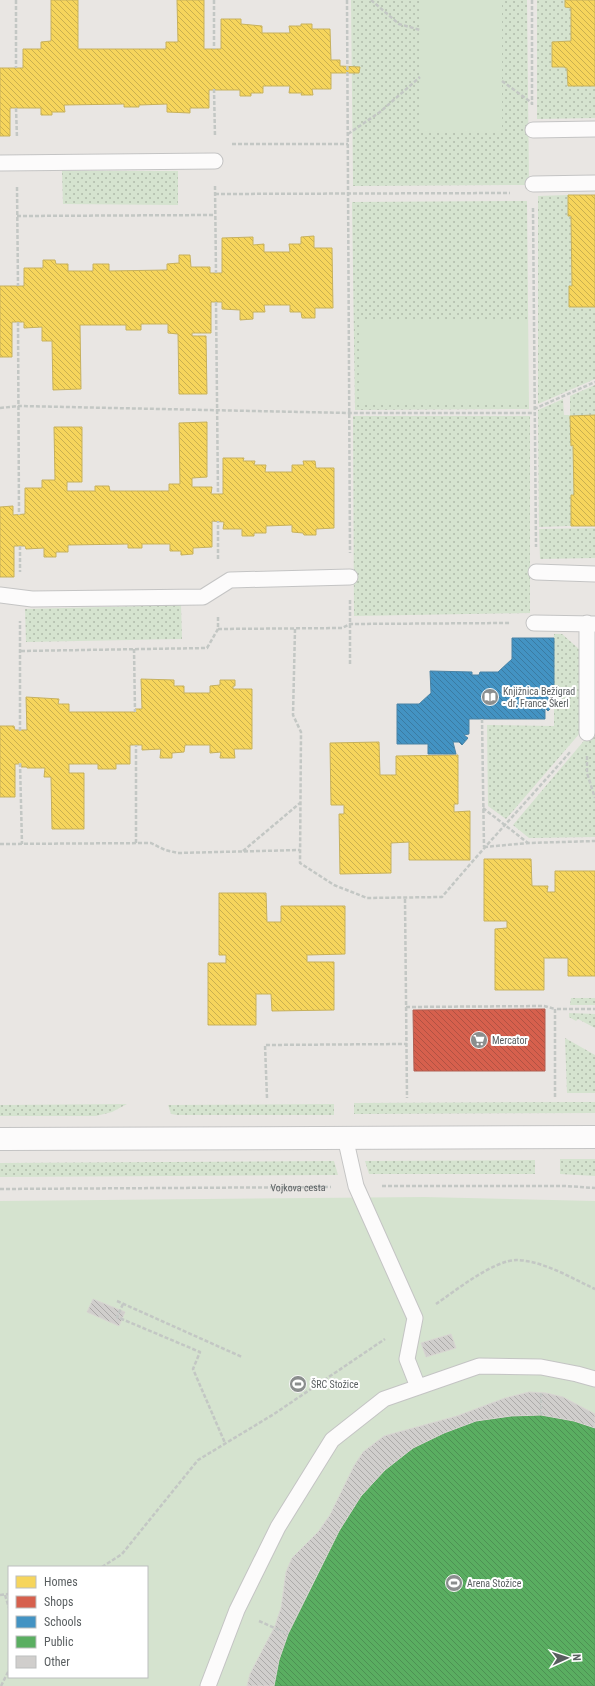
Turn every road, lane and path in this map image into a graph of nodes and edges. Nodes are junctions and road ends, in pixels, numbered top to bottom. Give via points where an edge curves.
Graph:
1 (16, 0) edge
2 (214, 0) edge
3 (347, 0) edge
4 (371, 0) edge
5 (532, 0) edge
6 (420, 30) dead end
7 (214, 49) dead end
8 (16, 68) dead end
9 (420, 77) dead end
10 (502, 81) dead end
11 (532, 103) junction
12 (16, 108) dead end
13 (595, 129) edge
14 (533, 130) joint
15 (347, 135) junction
16 (230, 144) dead end
17 (348, 144) junction
18 (215, 161) dead end
19 (0, 163) edge
20 (17, 163) junction
21 (595, 183) edge
22 (533, 189) junction
23 (348, 193) junction
24 (215, 194) dead end
25 (215, 215) dead end
26 (17, 216) junction
27 (18, 286) dead end
28 (216, 302) dead end
29 (18, 322) dead end
30 (595, 382) edge
31 (19, 406) junction
32 (0, 408) edge
33 (534, 409) junction
34 (216, 410) junction
35 (349, 413) junction
36 (534, 413) junction
37 (218, 494) dead end
38 (20, 515) dead end
39 (20, 546) dead end
40 (536, 572) joint
41 (595, 574) edge
42 (350, 577) junction
43 (0, 595) edge
44 (20, 597) junction
45 (534, 623) joint
46 (350, 624) junction
47 (591, 624) edge
48 (295, 629) junction
49 (134, 649) junction
50 (21, 650) junction
51 (350, 666) dead end
52 (135, 712) dead end
53 (482, 719) dead end
54 (20, 731) dead end
55 (587, 732) junction
56 (136, 745) dead end
57 (20, 763) dead end
58 (595, 798) edge
59 (300, 802) junction
60 (483, 808) junction
61 (505, 826) junction
62 (595, 842) edge
63 (136, 843) junction
64 (529, 843) junction
65 (0, 844) edge
66 (22, 844) junction
67 (484, 847) junction
68 (300, 850) junction
69 (242, 851) junction
70 (405, 899) junction
71 (406, 1007) junction
72 (555, 1009) junction
73 (595, 1009) edge
74 (407, 1044) junction
75 (267, 1098) dead end
76 (407, 1098) dead end
77 (555, 1098) dead end
78 (345, 1137) junction
79 (595, 1138) edge
80 (0, 1139) edge
81 (356, 1186) junction
82 (595, 1188) edge
83 (0, 1189) edge
84 (595, 1289) edge
85 (117, 1301) dead end
86 (123, 1304) junction
87 (415, 1318) junction
88 (242, 1357) dead end
89 (595, 1380) edge
90 (418, 1387) junction
91 (225, 1443) junction
92 (104, 1566) edge
93 (7, 1594) edge
94 (0, 1595) edge
95 (237, 1610) junction
96 (288, 1634) dead end
97 (8, 1672) edge
98 (1, 1686) edge
99 (208, 1686) edge

1 - 8 path
2 - 7 path
3 - 15 path
4 - 6 path via 399,24
5 - 11 path
9 - 15 path via 380,112
10 - 11 path
11 - 14 path
12 - 20 path
13 - 14 lane
15 - 17 path
16 - 17 path
17 - 23 path
18 - 20 lane
19 - 20 lane
20 - 26 path
21 - 22 lane
22 - 23 path
22 - 33 path
23 - 24 path
23 - 35 path
25 - 26 path
26 - 27 path
28 - 34 path
29 - 31 path
30 - 33 path
31 - 32 path
31 - 34 path
31 - 38 path
33 - 36 path
34 - 35 path
34 - 37 path
35 - 36 path
35 - 42 path
36 - 40 path
39 - 44 path
40 - 41 lane
42 - 44 lane via 230,580 204,597
42 - 46 path
43 - 44 lane
44 - 50 path
45 - 46 path
45 - 47 lane
46 - 48 path via 342,628
46 - 51 path
47 - 55 lane
48 - 49 path via 218,629 207,648
48 - 59 path via 293,715 301,732
49 - 50 path
49 - 52 path
50 - 54 path
53 - 60 path
55 - 58 path via 587,773
55 - 61 path
56 - 63 path
57 - 66 path
59 - 68 path
59 - 69 path
60 - 61 path
60 - 67 path
61 - 64 path
61 - 67 path
62 - 64 path
63 - 66 path
63 - 69 path via 151,843 178,853
64 - 67 path
65 - 66 path
67 - 70 path via 442,897
68 - 69 path
68 - 70 path via 300,863 334,885 368,898
70 - 71 path
71 - 72 path via 544,1006
71 - 74 path
72 - 73 path
72 - 77 path
74 - 75 path via 266,1045
74 - 76 path
78 - 79 street
78 - 80 street
78 - 81 lane
81 - 82 path, Vojkova cesta
81 - 83 path, Vojkova cesta
81 - 87 lane
84 - 87 path via 543,1265 517,1260 493,1266
85 - 86 path
86 - 88 path
86 - 91 path via 117,1317 200,1352 193,1369
87 - 90 lane via 407,1359
87 - 91 path via 274,1414
89 - 90 lane via 541,1367 479,1366
90 - 95 lane via 384,1399 332,1440 278,1527
91 - 92 path via 198,1460 122,1554
93 - 94 path
95 - 96 path
95 - 99 lane
97 - 98 path

